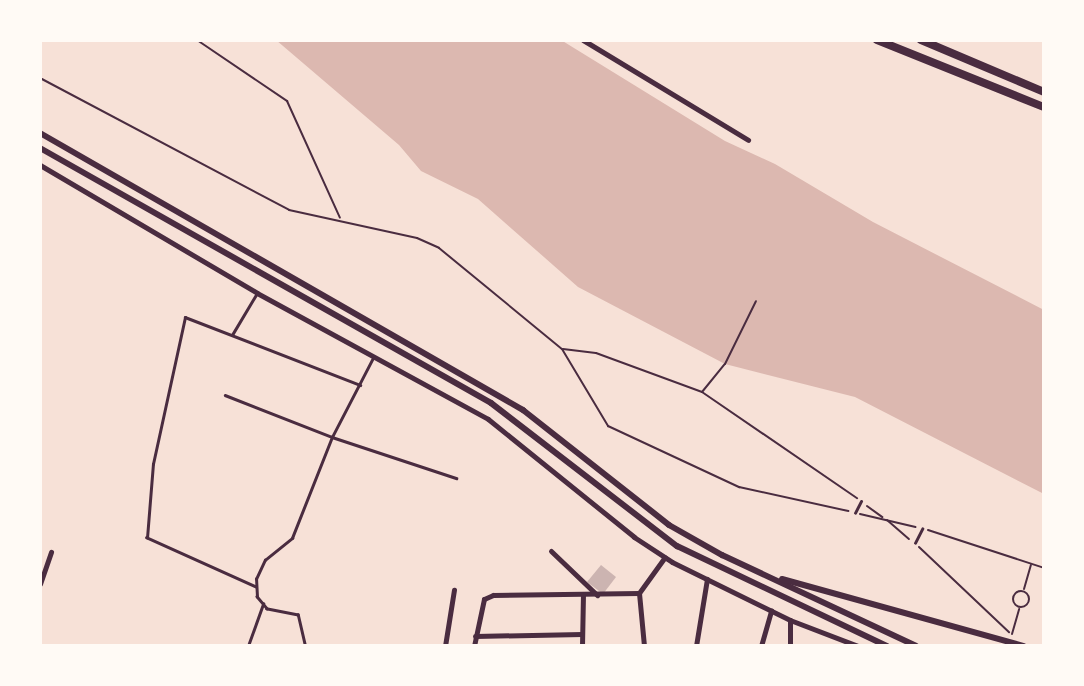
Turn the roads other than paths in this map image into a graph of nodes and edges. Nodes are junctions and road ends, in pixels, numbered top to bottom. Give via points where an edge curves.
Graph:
1 (583, 40) edge
2 (877, 40) edge
3 (921, 40) edge
4 (1044, 92) edge
5 (1044, 107) edge
6 (40, 133) edge
7 (748, 140) dead end
8 (40, 148) edge
9 (40, 165) edge
10 (257, 293) junction
11 (232, 335) junction
12 (374, 356) junction
13 (360, 385) junction
14 (225, 395) dead end
15 (332, 438) junction
16 (456, 478) dead end
17 (861, 501) road end
18 (855, 513) road end
19 (922, 529) road end
20 (915, 543) road end
21 (551, 551) dead end
22 (51, 552) dead end
23 (665, 557) junction
24 (766, 575) junction
25 (707, 579) junction
26 (40, 584) edge
27 (256, 586) junction
28 (454, 590) dead end
29 (639, 593) junction
30 (583, 595) junction
31 (597, 595) junction
32 (263, 604) junction
33 (771, 610) junction
34 (790, 620) junction
35 (582, 634) junction
36 (475, 636) junction
37 (1023, 643) edge
38 (248, 646) edge
39 (305, 646) edge
40 (445, 646) edge
41 (474, 646) edge
42 (582, 646) edge
43 (645, 646) edge
44 (696, 646) edge
45 (761, 646) edge
46 (790, 646) edge
47 (858, 646) edge
48 (887, 646) edge
49 (916, 646) edge

1 - 7 street
2 - 5 main road
3 - 4 main road
6 - 24 street via 118,174 267,267 469,376 523,410 669,525
8 - 48 street via 491,403 677,546
9 - 10 street
10 - 11 lane
10 - 12 street
11 - 13 lane
11 - 27 lane via 185,317 153,464 147,538
12 - 13 lane
12 - 23 street via 496,424
13 - 15 lane
14 - 15 lane
15 - 16 lane
15 - 27 lane via 292,538 265,560
17 - 18 lane
19 - 20 lane
21 - 31 street
22 - 26 street
23 - 25 street
23 - 29 street
24 - 37 street
24 - 49 street
25 - 33 street
25 - 44 street
27 - 32 lane
28 - 40 street
29 - 31 street
29 - 43 street
30 - 31 street
30 - 35 street
30 - 36 street via 493,595 484,599
32 - 38 lane
32 - 39 lane via 267,609 298,615
33 - 34 street
33 - 45 street
34 - 46 street
34 - 47 street
35 - 36 street
35 - 42 street
36 - 41 street

